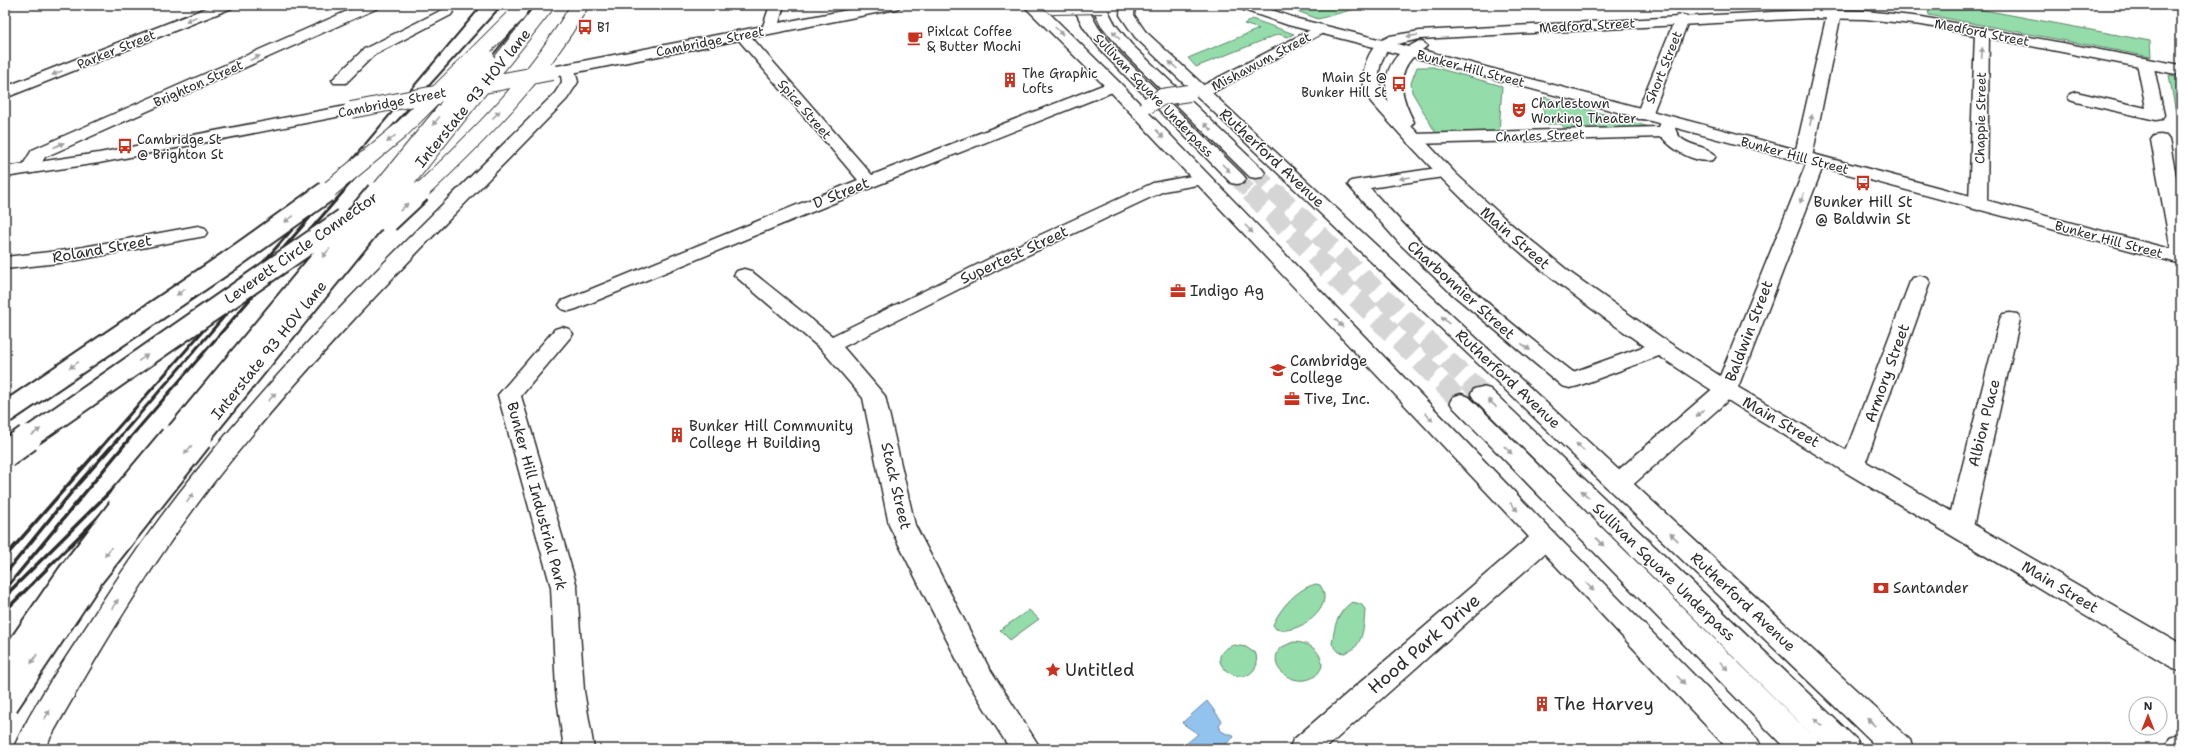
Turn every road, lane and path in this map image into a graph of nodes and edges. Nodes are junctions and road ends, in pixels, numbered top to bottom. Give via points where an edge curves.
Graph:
1 (227, 5) edge
2 (373, 5) edge
3 (546, 5) edge
4 (565, 5) edge
5 (580, 5) edge
6 (776, 5) edge
7 (896, 5) edge
8 (1030, 5) edge
9 (1080, 5) edge
10 (1098, 5) edge
11 (1102, 5) edge
12 (1128, 5) edge
13 (1243, 5) edge
14 (1258, 5) edge
15 (1050, 6) edge
16 (426, 7) dead end
17 (521, 9) edge
18 (1834, 14) junction
19 (1274, 16) junction
20 (1682, 19) junction
21 (1320, 29) junction
22 (770, 30) junction
23 (1493, 30) junction
24 (1982, 32) junction
25 (742, 35) junction
26 (1382, 46) junction
27 (1410, 52) junction
28 (2145, 63) junction
29 (568, 69) junction
30 (2181, 70) edge
31 (340, 80) dead end
32 (1114, 86) junction
33 (1195, 92) junction
34 (5, 94) edge
35 (2076, 97) dead end
36 (1145, 110) junction
37 (1644, 115) junction
38 (1668, 127) junction
39 (1414, 139) junction
40 (2160, 140) dead end
41 (1707, 156) dead end
42 (1809, 159) junction
43 (30, 168) junction
44 (5, 172) edge
45 (1444, 172) junction
46 (1256, 173) tunnel mouth
47 (1202, 179) junction
48 (1237, 179) tunnel mouth
49 (869, 182) junction
50 (1978, 204) junction
51 (198, 232) dead end
52 (2181, 250) edge
53 (2181, 258) edge
54 (5, 263) edge
55 (744, 275) dead end
56 (1920, 282) dead end
57 (569, 304) dead end
58 (2010, 319) dead end
59 (562, 334) dead end
60 (830, 344) junction
61 (1659, 348) junction
62 (1726, 390) junction
63 (5, 413) edge
64 (5, 455) edge
65 (1853, 464) junction
66 (1618, 484) junction
67 (1960, 527) junction
68 (1544, 539) junction
69 (5, 656) edge
70 (2181, 659) edge
71 (5, 670) edge
72 (5, 704) edge
73 (28, 749) edge
74 (580, 749) edge
75 (1026, 749) edge
76 (1304, 749) edge
77 (1747, 749) edge
78 (1806, 749) edge
79 (1846, 749) edge
80 (1899, 749) edge

1 -> 34 main road, Parker Street
43 -> 2 main road, Brighton Street via 38,154
3 -> 72 main road, Interstate 93 HOV lane, bridge via 136,514 91,575
64 -> 4 main road, Leverett Circle Connector, bridge via 311,243 392,183 463,123 510,76 536,48
71 -> 5 main road, bridge via 70,576 172,446 260,349 499,112 544,60
6 - 22 main road
7 - 22 main road, Cambridge Street
8 -> 32 main road
9 -> 48 main road, Sullivan Square Underpass via 1091,28 1109,51
46 -> 10 main road, Sullivan Square Underpass via 1126,47 1108,25
11 - 15 main road, bridge
33 -> 12 main road, Rutherford Avenue via 1140,34 1127,15
13 - 19 main road
14 - 19 main road
16 - 31 main road via 446,12 369,52
17 -> 63 main road, Leverett Circle Connector, bridge via 424,108 358,167 267,234
17 -> 69 main road, bridge via 455,98 109,514
18 - 20 main road, Medford Street
18 - 24 main road, Medford Street via 1893,17
42 -> 18 main road, Baldwin Street
19 - 21 main road
20 - 23 main road, Medford Street
20 - 37 main road, Short Street
21 - 26 main road
21 - 33 main road, Mishawum Street
22 - 25 main road, Cambridge Street
23 -> 26 main road, Medford Street via 1420,35 1391,41
23 - 27 main road, Medford Street via 1440,40 1419,46
24 - 28 main road, Medford Street
50 -> 24 main road, Chappie Street
25 - 29 main road, Cambridge Street
25 - 49 main road, Spice Street
26 - 27 main road
26 - 39 main road, Main Street via 1377,53 1370,78 1371,89
27 - 37 main road, Bunker Hill Street
27 - 39 main road, Main Street via 1400,61 1393,82 1398,107
28 - 30 main road, Medford Street
28 - 35 main road via 2156,114
29 - 43 main road, Cambridge Street, bridge via 98,158
73 -> 29 main road via 110,612 203,480 251,420 339,324 561,96 570,82
32 - 36 main road
32 - 49 main road, D Street
33 - 36 main road, Mishawum Street, bridge via 1162,97
66 -> 33 main road, Rutherford Avenue
36 -> 47 main road
37 - 38 main road, Bunker Hill Street
38 - 39 main road, Charles Street
38 - 41 main road via 1681,146
38 - 42 main road, Bunker Hill Street
39 - 45 main road, Main Street
40 - 52 main road
42 - 50 main road, Bunker Hill Street
42 -> 62 main road, Baldwin Street
43 - 44 main road, Cambridge Street
45 - 61 main road, Main Street via 1553,271
45 -> 61 main road, Charbonnier Street via 1357,185 1396,230 1439,273 1570,381
47 - 60 main road, Supertest Street via 1159,187
47 -> 68 main road
49 - 57 main road, D Street
50 - 53 main road, Bunker Hill Street
51 - 54 main road, Roland Street via 67,256
55 - 60 main road, Stack Street
56 - 65 main road, Armory Street
58 - 67 main road, Albion Place
59 - 74 main road, Bunker Hill Industrial Park via 510,395 564,587 570,691
60 - 75 main road, Stack Street via 874,396 902,525 978,674
61 - 62 main road, Main Street
62 - 65 main road, Main Street
62 -> 66 main road, Baldwin Street
65 - 67 main road, Main Street
80 -> 66 main road, Rutherford Avenue
67 - 70 main road, Main Street
68 - 76 main road, Hood Park Drive
68 -> 77 main road
79 -> 78 main road, Sullivan Square Underpass via 1471,398

